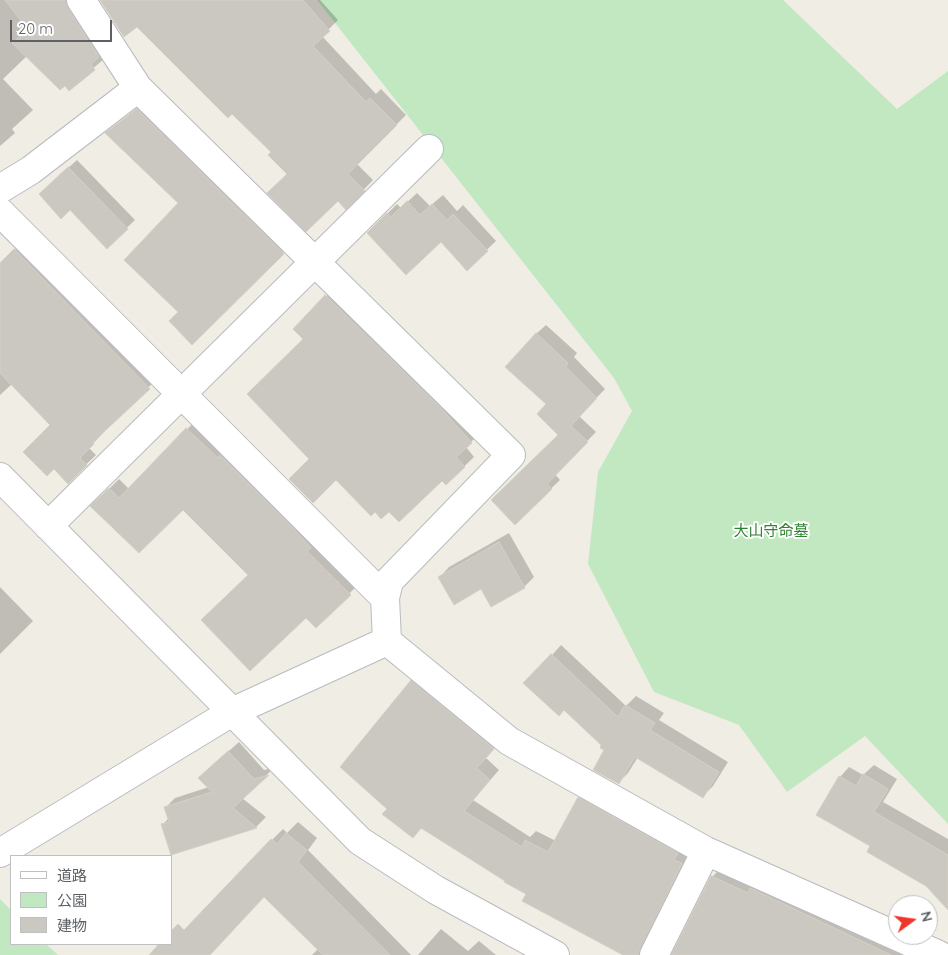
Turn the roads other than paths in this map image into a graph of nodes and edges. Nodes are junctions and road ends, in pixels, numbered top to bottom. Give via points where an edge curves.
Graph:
1 (81, 0) edge
2 (138, 88) junction
3 (429, 149) dead end
4 (0, 189) edge
5 (0, 212) edge
6 (315, 262) junction
7 (182, 394) junction
8 (0, 477) edge
9 (48, 526) junction
10 (385, 598) junction
11 (387, 640) junction
12 (232, 712) junction
13 (706, 850) junction
14 (0, 853) edge
15 (555, 955) edge
16 (654, 955) edge
17 (939, 955) edge

1 - 2 street
2 - 4 street via 31,170
2 - 6 street
3 - 6 street
5 - 7 street
6 - 7 street
6 - 10 street via 511,454 389,581
7 - 9 street
7 - 10 street
8 - 9 street
9 - 12 street
10 - 11 street
11 - 12 street
11 - 13 street via 510,741
12 - 14 street
12 - 15 street via 360,841 436,890
13 - 16 street
13 - 17 street

